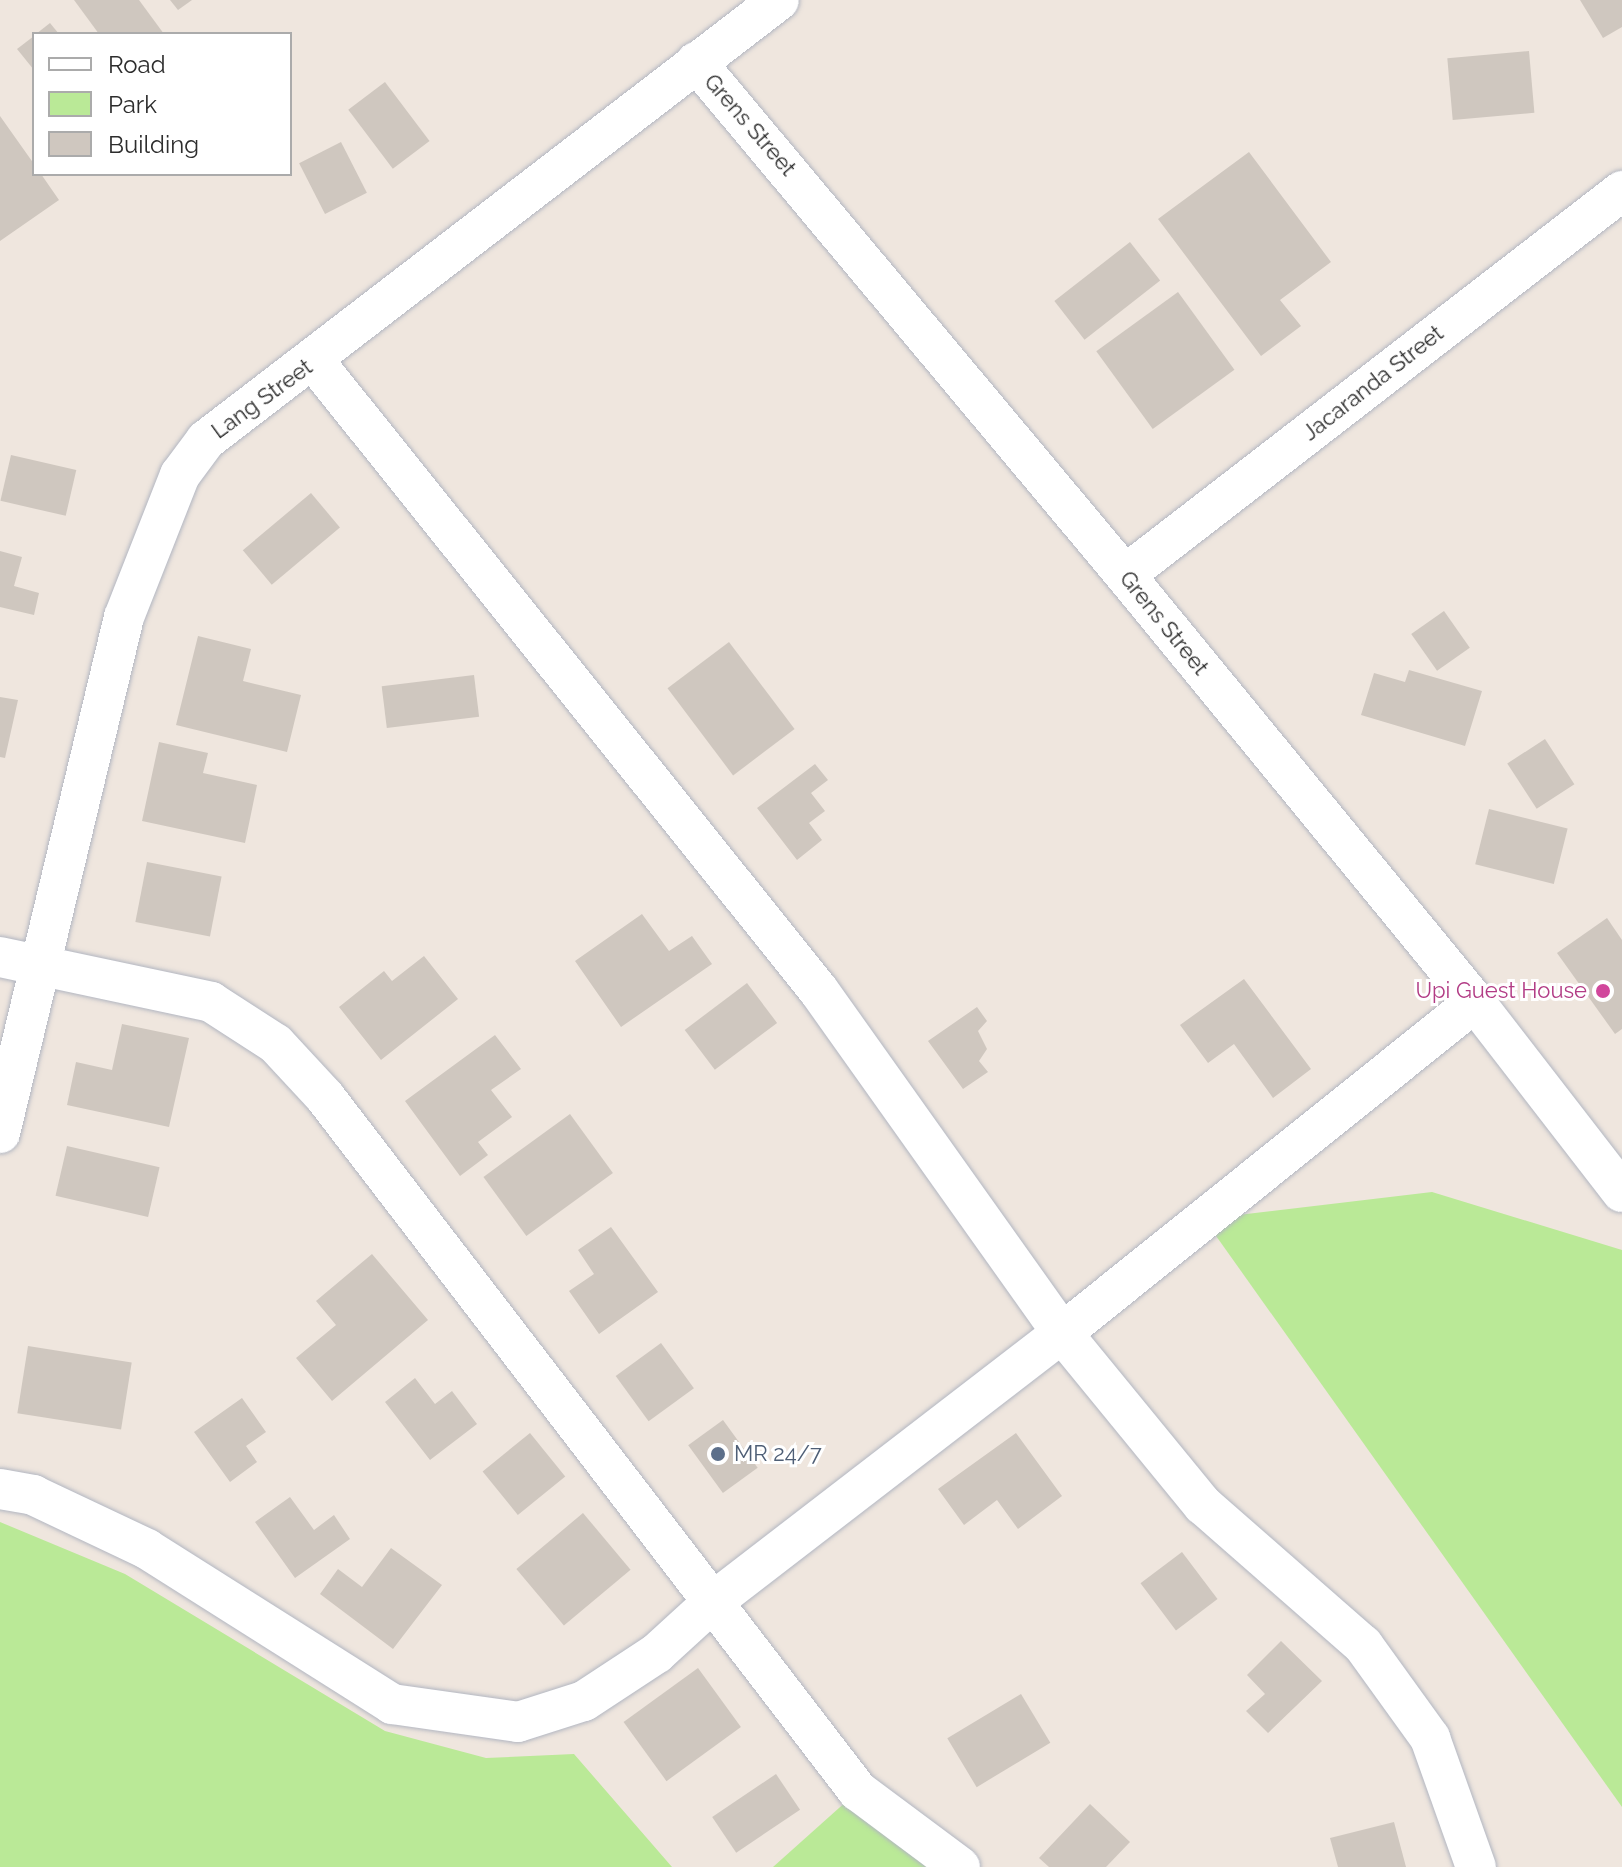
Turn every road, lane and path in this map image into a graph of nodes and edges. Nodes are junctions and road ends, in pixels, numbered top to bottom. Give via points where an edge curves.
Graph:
1 (779, 0) edge
2 (696, 62) junction
3 (1622, 191) edge
4 (314, 361) junction
5 (1125, 575) junction
6 (0, 957) edge
7 (43, 966) junction
8 (1475, 1002) junction
9 (0, 1133) edge
10 (1622, 1192) edge
11 (1062, 1333) junction
12 (0, 1489) edge
13 (714, 1601) junction
14 (960, 1867) edge
15 (1476, 1867) edge

1 - 2 street, Lang Street
2 - 4 street, Lang Street
2 - 5 street, Grens Street
3 - 5 street, Jacaranda Street
4 - 7 street, Lang Street via 206,440 180,475 161,517 124,617
4 - 11 street via 819,991
5 - 8 street, Grens Street
6 - 7 street
7 - 9 street, Lang Street
7 - 13 street via 211,1002 276,1044 325,1097
8 - 10 street, Grens Street
8 - 11 street
11 - 13 street
11 - 15 street via 1203,1505 1363,1645 1430,1738
12 - 13 street via 33,1495 147,1549 392,1704 518,1722 531,1718 584,1701 657,1653
13 - 14 street via 858,1791

